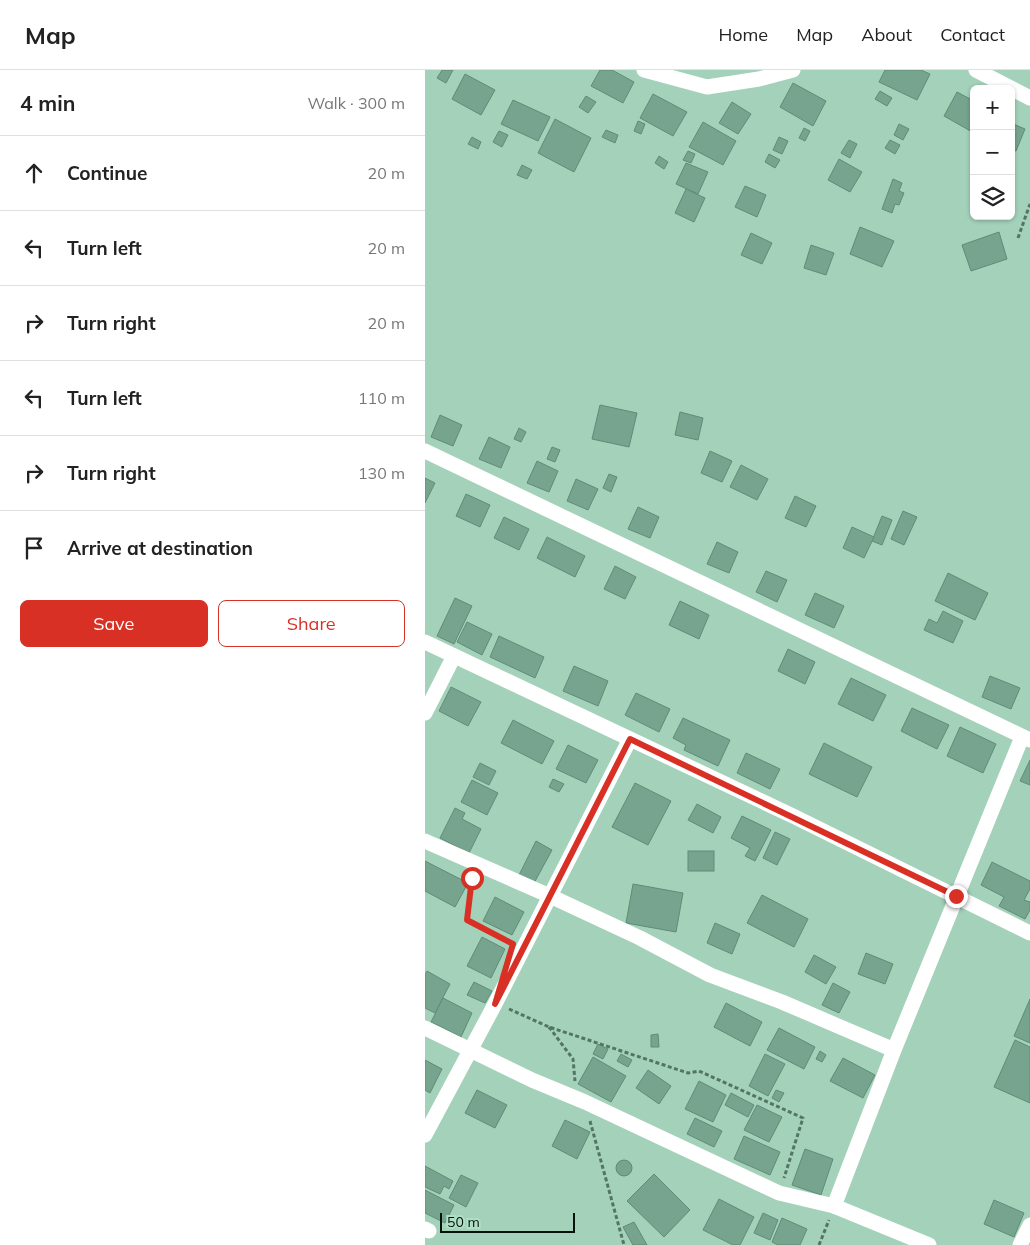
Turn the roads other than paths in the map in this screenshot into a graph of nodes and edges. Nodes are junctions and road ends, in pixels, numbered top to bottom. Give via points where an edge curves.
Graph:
1 (793, 70) edge
2 (976, 70) edge
3 (649, 71) edge
4 (1030, 98) edge
5 (425, 451) edge
6 (425, 642) edge
7 (454, 656) junction
8 (425, 713) edge
9 (1026, 738) edge
10 (630, 739) junction
11 (425, 841) edge
12 (550, 896) junction
13 (956, 896) junction
14 (1030, 933) edge
15 (425, 1028) edge
16 (894, 1050) junction
17 (471, 1051) junction
18 (425, 1136) edge
19 (834, 1206) junction
20 (1030, 1225) edge
21 (929, 1245) edge
22 (1020, 1245) edge

1 - 3 street via 707,87
2 - 4 street
5 - 9 street
6 - 7 street
7 - 8 street
7 - 10 street
9 - 13 street
10 - 12 street
10 - 13 street
11 - 12 street
12 - 16 street via 710,975
12 - 17 street
13 - 14 street
13 - 16 street
15 - 17 street
16 - 19 street
17 - 18 street
17 - 19 street via 779,1193
19 - 21 street
20 - 22 street

